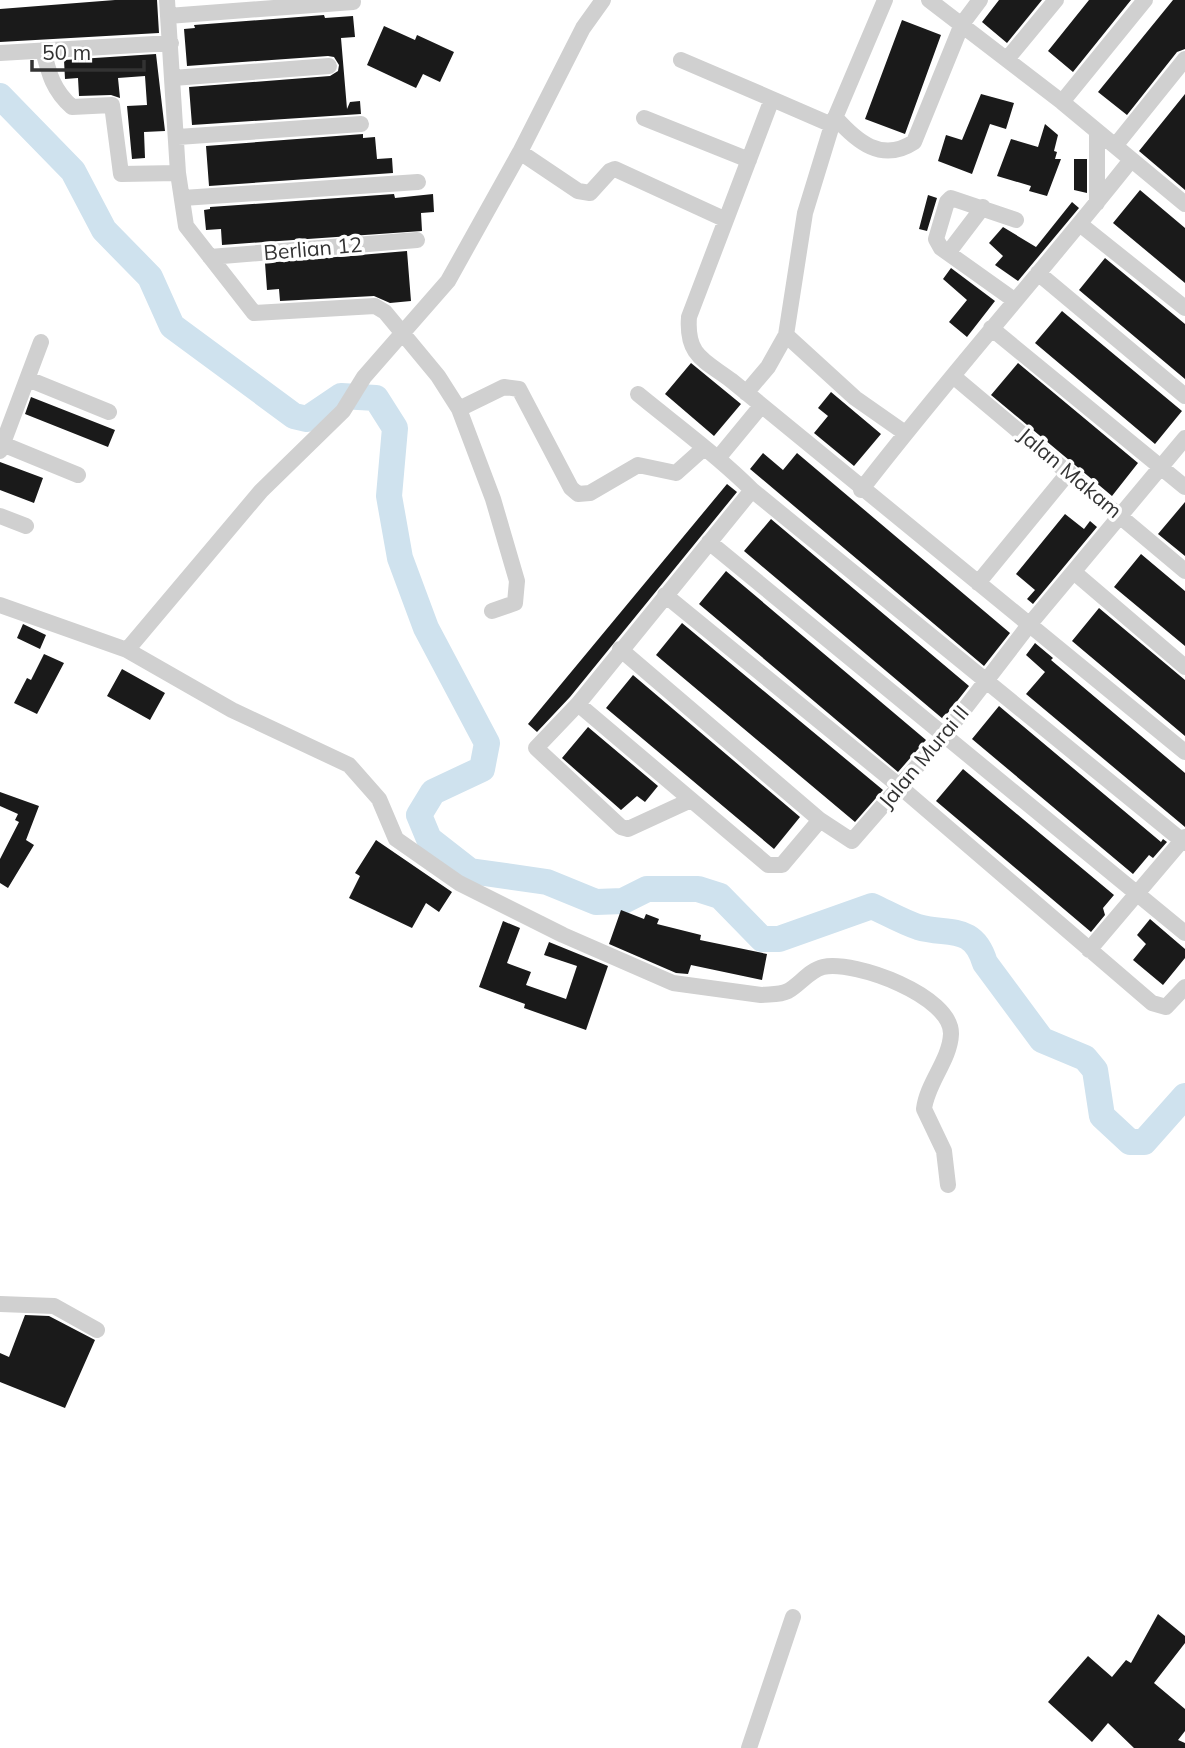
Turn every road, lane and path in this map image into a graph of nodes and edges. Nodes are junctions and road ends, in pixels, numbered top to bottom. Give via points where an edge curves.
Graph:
1 (603, 0) edge
2 (885, 0) edge
3 (929, 0) edge
4 (979, 0) edge
5 (1056, 0) edge
6 (1145, 0) edge
7 (353, 2) dead end
8 (168, 8) edge
9 (962, 24) junction
10 (171, 43) junction
11 (43, 50) junction
12 (0, 53) edge
13 (1007, 59) junction
14 (1185, 59) edge
15 (681, 60) dead end
16 (328, 66) dead end
17 (173, 78) junction
18 (772, 99) junction
19 (1062, 102) junction
20 (644, 118) dead end
21 (834, 121) junction
22 (361, 124) dead end
23 (1097, 135) junction
24 (178, 137) junction
25 (1115, 146) junction
26 (520, 152) junction
27 (749, 160) junction
28 (1131, 160) junction
29 (178, 173) junction
30 (418, 182) dead end
31 (183, 198) junction
32 (1184, 201) edge
33 (1097, 203) junction
34 (983, 207) junction
35 (724, 219) junction
36 (1016, 220) dead end
37 (1081, 225) junction
38 (417, 240) dead end
39 (948, 253) junction
40 (210, 257) junction
41 (1038, 273) junction
42 (1014, 300) junction
43 (1185, 308) edge
44 (991, 328) junction
45 (401, 334) junction
46 (786, 335) junction
47 (41, 342) dead end
48 (953, 376) junction
49 (27, 379) junction
50 (746, 393) junction
51 (638, 394) dead end
52 (1185, 396) edge
53 (761, 406) junction
54 (459, 409) junction
55 (109, 412) dead end
56 (905, 433) junction
57 (1185, 438) edge
58 (1, 446) edge
59 (704, 448) junction
60 (719, 457) junction
61 (1162, 469) junction
62 (1069, 472) junction
63 (78, 475) dead end
64 (1185, 487) edge
65 (752, 490) junction
66 (861, 490) junction
67 (0, 516) edge
68 (1123, 516) junction
69 (26, 526) dead end
70 (709, 542) junction
71 (1185, 571) edge
72 (1075, 573) junction
73 (978, 583) junction
74 (665, 595) junction
75 (0, 605) edge
76 (492, 611) dead end
77 (1030, 625) junction
78 (620, 649) junction
79 (127, 650) junction
80 (1185, 667) edge
81 (987, 681) junction
82 (578, 704) junction
83 (946, 733) junction
84 (1185, 752) edge
85 (898, 785) junction
86 (691, 800) junction
87 (820, 820) junction
88 (1184, 840) edge
89 (1137, 893) junction
90 (1185, 933) edge
91 (1090, 950) junction
92 (1185, 987) edge
93 (948, 1185) dead end
94 (0, 1304) edge
95 (97, 1330) dead end
96 (793, 1617) dead end
97 (749, 1748) edge

1 - 26 street via 583,28
2 - 21 street
3 - 9 street
4 - 9 street
5 - 13 street
6 - 19 street
7 - 8 street
8 - 10 street
9 - 13 street
9 - 21 street via 914,142 887,152 854,139
10 - 11 street
10 - 17 street
11 - 12 street
11 - 29 street via 51,82 72,107 112,105 121,174
13 - 19 street
14 - 25 street
15 - 18 street
16 - 17 street
17 - 24 street
18 - 21 street
18 - 27 street
19 - 23 street
20 - 27 street
21 - 46 street via 805,213
22 - 24 street
23 - 25 street
23 - 33 street
24 - 29 street
25 - 28 street
26 - 35 street via 578,191 590,193 615,169
26 - 45 street via 448,281
27 - 35 street
28 - 32 street
28 - 33 street
29 - 31 street
30 - 31 street
31 - 40 street via 188,231
33 - 37 street
34 - 36 street
34 - 39 street
34 - 39 street via 961,199 948,200 936,239
35 - 50 street via 694,301 688,333 694,353
37 - 41 street
37 - 43 street
38 - 40 street, Berlian 12
39 - 42 street
40 - 45 street via 254,313 375,306
41 - 42 street
41 - 52 street
42 - 44 street
44 - 48 street
44 - 61 street
45 - 54 street
45 - 79 street via 364,377 343,411 261,491
46 - 50 street
46 - 56 street via 855,398
47 - 49 street
48 - 56 street
48 - 62 street, Jalan Makam
49 - 55 street
49 - 58 street
50 - 53 street
51 - 59 street
53 - 60 street
53 - 66 street
54 - 59 street via 504,387 519,389 578,494 590,493 638,465 676,473
54 - 76 street via 517,581 515,603
56 - 66 street
57 - 61 street, Jalan Murai II
58 - 63 street
59 - 60 street
60 - 65 street
61 - 64 street
61 - 68 street, Jalan Murai II
62 - 68 street, Jalan Makam
62 - 73 street
65 - 70 street
65 - 81 street
66 - 73 street
67 - 69 street
68 - 71 street, Jalan Makam
68 - 72 street, Jalan Murai II
70 - 74 street
70 - 83 street
72 - 77 street, Jalan Murai II
72 - 80 street
73 - 77 street
74 - 78 street
74 - 85 street
75 - 79 street
77 - 81 street, Jalan Murai II
77 - 84 street
78 - 82 street
78 - 87 street, Jalan Murai II
79 - 93 street via 232,710 349,765 379,799 397,839 459,883 673,983 776,994 821,967 847,966 913,991 944,1012 950,1026 950,1043 923,1109 944,1152
81 - 83 street, Jalan Murai II
81 - 88 street
82 - 86 street
82 - 86 street via 536,750 621,827
83 - 85 street, Jalan Murai II
83 - 89 street
85 - 87 street, Jalan Murai II via 852,841
85 - 91 street
86 - 87 street via 774,867 782,865
88 - 89 street
89 - 90 street
89 - 91 street
91 - 92 street via 1157,1006 1170,1005
94 - 95 street via 54,1306
96 - 97 street

